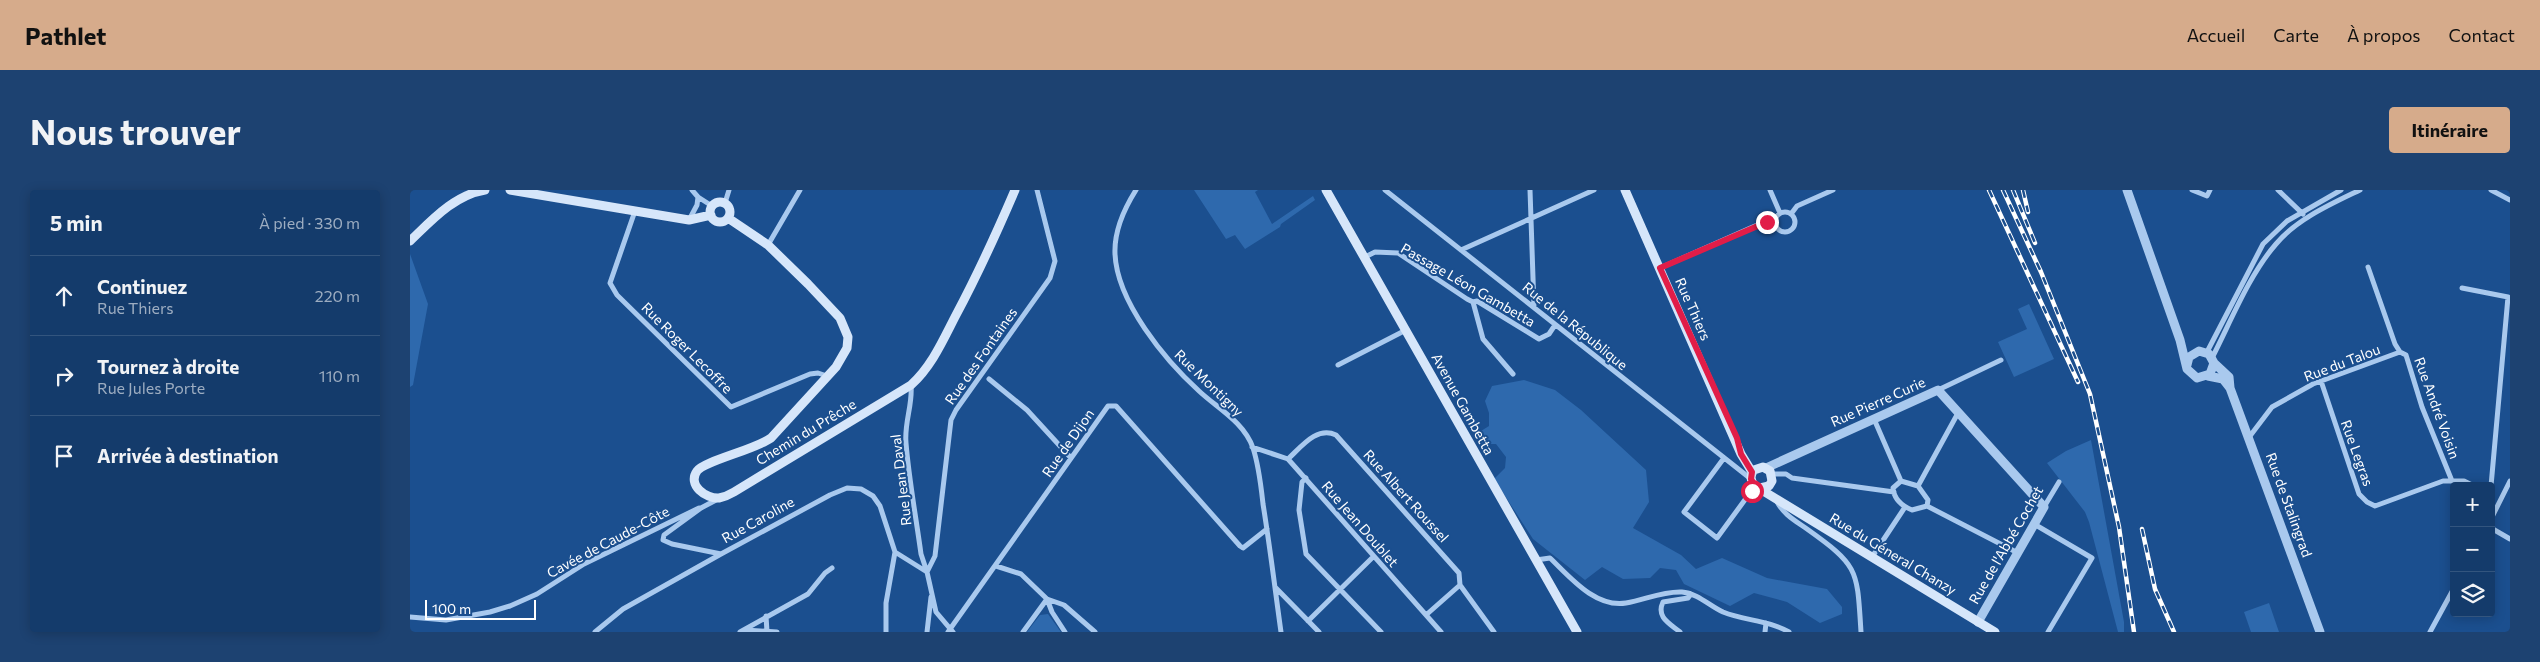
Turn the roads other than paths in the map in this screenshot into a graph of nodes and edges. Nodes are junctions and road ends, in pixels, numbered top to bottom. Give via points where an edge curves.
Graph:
1 (485, 190) edge
2 (510, 190) edge
3 (692, 190) edge
4 (729, 190) edge
5 (800, 190) edge
6 (1015, 190) edge
7 (1136, 190) edge
8 (1326, 190) edge
9 (1386, 190) edge
10 (1530, 190) edge
11 (1594, 190) edge
12 (1625, 190) edge
13 (1770, 190) edge
14 (1833, 190) edge
15 (2127, 190) edge
16 (2192, 190) edge
17 (2210, 190) edge
18 (2278, 190) edge
19 (2341, 190) edge
20 (2360, 190) edge
21 (2491, 190) edge
22 (1037, 191) edge
23 (698, 197) junction
24 (2510, 200) edge
25 (726, 203) junction
26 (712, 206) junction
27 (635, 211) junction
28 (2301, 212) junction
29 (1780, 213) junction
30 (1791, 214) junction
31 (711, 215) junction
32 (728, 218) junction
33 (1532, 218) junction
34 (2306, 218) junction
35 (689, 220) junction
36 (1774, 222) junction
37 (410, 241) edge
38 (768, 245) junction
39 (1461, 250) junction
40 (1365, 257) junction
41 (2368, 267) dead end
42 (1660, 268) junction
43 (2462, 288) dead end
44 (1473, 302) junction
45 (1534, 307) junction
46 (1555, 325) junction
47 (1406, 330) junction
48 (2180, 340) junction
49 (2195, 352) junction
50 (2400, 352) junction
51 (2211, 358) junction
52 (2001, 360) dead end
53 (1338, 365) dead end
54 (2187, 365) junction
55 (1514, 374) dead end
56 (829, 376) junction
57 (2208, 376) junction
58 (989, 379) dead end
59 (2321, 381) junction
60 (911, 385) junction
61 (2230, 388) junction
62 (1938, 390) junction
63 (1958, 413) junction
64 (1874, 419) junction
65 (2250, 436) junction
66 (1252, 447) junction
67 (1070, 458) junction
68 (1288, 458) junction
69 (1724, 458) junction
70 (1759, 476) junction
71 (1306, 478) junction
72 (2452, 481) junction
73 (2510, 481) edge
74 (1901, 482) junction
75 (2059, 482) dead end
76 (2466, 482) edge
77 (2491, 482) edge
78 (1918, 486) junction
79 (1894, 492) junction
80 (717, 498) junction
81 (1776, 500) junction
82 (1927, 506) junction
83 (1905, 507) junction
84 (2044, 507) junction
85 (701, 508) junction
86 (2495, 510) edge
87 (2034, 524) junction
88 (1267, 528) junction
89 (2495, 530) edge
90 (2510, 538) edge
91 (895, 552) junction
92 (2018, 553) junction
93 (721, 554) junction
94 (1373, 557) junction
95 (1872, 558) junction
96 (1536, 560) junction
97 (996, 566) junction
98 (832, 568) dead end
99 (927, 572) junction
100 (1460, 585) junction
101 (1274, 586) junction
102 (1339, 590) junction
103 (932, 594) junction
104 (1691, 594) junction
105 (2450, 595) edge
106 (1047, 599) junction
107 (1426, 615) junction
108 (410, 616) edge
109 (766, 616) junction
110 (1308, 621) junction
111 (1978, 622) junction
112 (1766, 623) junction
113 (742, 631) edge
114 (767, 631) edge
115 (950, 631) edge
116 (595, 632) edge
117 (777, 632) edge
118 (886, 632) edge
119 (927, 632) edge
120 (1023, 632) edge
121 (1066, 632) edge
122 (1095, 632) edge
123 (1281, 632) edge
124 (1319, 632) edge
125 (1382, 632) edge
126 (1441, 632) edge
127 (1494, 632) edge
128 (1577, 632) edge
129 (1680, 632) edge
130 (1765, 632) edge
131 (1789, 632) edge
132 (1861, 632) edge
133 (1995, 632) edge
134 (2048, 632) edge
135 (2320, 632) edge
136 (2430, 632) edge

1 - 37 main road via 448,206
2 - 27 main road
3 - 23 street
4 - 25 street
5 - 38 street
6 - 60 main road, Chemin du Prêche via 994,241 947,333 925,371
7 - 66 street, Rue Montigny via 1121,219 1115,255 1129,299 1152,340 1175,369 1232,418
8 - 40 main road, Avenue Gambetta
9 - 39 street, Rue de la République
10 - 33 street
11 - 33 street
12 - 42 main road, Rue Thiers
13 - 29 street
14 - 30 street via 1797,206
15 - 48 street
16 - 17 street via 2207,196
18 - 28 street
19 - 28 street
20 - 34 street
21 - 24 street
22 - 99 street, Rue des Fontaines via 1054,268 951,420 935,556
23 - 26 street
23 - 35 street
25 - 26 main road via 717,202
25 - 32 main road via 730,209
26 - 31 main road
27 - 35 main road
27 - 56 street, Rue Roger Lecoffre via 610,284 617,295 731,407 810,374
28 - 34 street
28 - 51 street via 2263,244
29 - 30 street
29 - 36 street
30 - 36 street via 1795,222 1790,231 1780,231
31 - 32 main road via 718,221
31 - 35 main road
32 - 38 main road
33 - 39 street
33 - 45 street
34 - 51 street via 2277,243 2263,261
36 - 42 street via 1764,222
38 - 56 main road via 845,326 847,348
39 - 45 street, Rue de la République
40 - 44 street, Passage Léon Gambetta via 1375,252 1398,254
40 - 47 main road, Avenue Gambetta
41 - 50 street, Rue André Voisin
42 - 70 main road, Rue Thiers via 1737,438 1741,454
43 - 77 street via 2508,297
44 - 46 street, Passage Léon Gambetta via 1477,301 1539,339 1549,334
44 - 55 street via 1483,339
45 - 46 street, Rue de la République
46 - 69 street, Rue de la République
47 - 53 street
47 - 96 main road, Avenue Gambetta
48 - 49 street
48 - 54 street
49 - 51 street
49 - 54 street
50 - 59 street, Rue du Talou
50 - 72 street, Rue André Voisin via 2406,355 2422,407
51 - 57 street via 2212,371
51 - 61 street, Rue de Stalingrad via 2229,377
52 - 62 street, Rue Pierre Curie
54 - 57 street via 2193,376
56 - 80 main road via 766,441 697,471 698,488 704,495
57 - 61 street via 2223,379
58 - 67 street via 1026,410
59 - 65 street, Rue du Talou via 2272,408
59 - 72 street, Rue Legras via 2359,494 2367,502 2375,506 2443,481
60 - 80 main road, Chemin du Prêche via 734,492
60 - 99 street, Rue Jean Daval via 906,443 921,554
61 - 65 street, Rue de Stalingrad
62 - 63 street
62 - 64 street, Rue Pierre Curie
63 - 78 street
63 - 84 street
64 - 70 street, Rue Pierre Curie
64 - 74 street
65 - 135 street, Rue de Stalingrad
66 - 68 street
66 - 88 street, Rue Montigny
67 - 88 street, Rue de Dijon via 1105,408 1116,406 1240,546 1243,548
67 - 97 street, Rue de Dijon
68 - 71 street, Rue Jean Doublet
68 - 100 street, Rue Albert Roussel via 1318,433 1328,431 1336,435 1459,573
69 - 70 street, Rue de la République
69 - 70 street via 1684,512 1717,538
70 - 79 street via 1786,474 1792,478
70 - 81 main road, Rue du Géneral Chanzy
70 - 81 main road via 1771,484
71 - 94 street, Rue Jean Doublet
71 - 102 street via 1302,482 1300,510 1306,554
72 - 76 street, Rue André Voisin
73 - 86 street
74 - 78 street
74 - 79 street via 1895,484
75 - 84 street, Rue de l'Abbé Cochet
78 - 82 street via 1928,500
79 - 83 street
80 - 85 street, Rue Caroline
81 - 95 main road, Rue du Géneral Chanzy
81 - 132 street via 1782,512 1833,547 1854,572 1858,584
82 - 83 street via 1918,510
82 - 92 street
83 - 95 street
84 - 87 street, Rue de l'Abbé Cochet
85 - 93 street, Rue Caroline via 664,535 663,540
85 - 108 street, Cavée de Caude-Côte via 584,564 537,594 510,606 446,620
87 - 92 street, Rue de l'Abbé Cochet
87 - 134 street via 2092,558
88 - 101 street, Rue Montigny
89 - 90 street
91 - 93 street, Rue Caroline via 880,506 861,489 847,488
91 - 99 street
91 - 118 street via 886,603
92 - 111 street, Rue de l'Abbé Cochet
93 - 116 street via 623,609
94 - 102 street
94 - 107 street, Rue Jean Doublet
95 - 111 main road, Rue du Géneral Chanzy
96 - 104 street via 1550,558 1584,590 1611,604 1666,594
96 - 128 main road, Avenue Gambetta
97 - 106 street via 1021,574
97 - 115 street, Rue de Dijon
98 - 109 street via 808,594
99 - 103 street, Rue Jean Daval
100 - 107 street
100 - 127 street, Rue Albert Roussel
101 - 110 street
101 - 123 street, Rue Montigny
102 - 110 street
102 - 125 street
103 - 115 street via 936,612
103 - 119 street
104 - 112 street via 1724,612
104 - 129 street via 1688,598 1663,602 1660,609 1661,615
105 - 136 street
106 - 120 street
106 - 121 street
106 - 122 street via 1064,604
107 - 126 street, Rue Jean Doublet
109 - 113 street
109 - 114 street
110 - 124 street
111 - 133 main road, Rue du Géneral Chanzy
112 - 130 street
112 - 131 street
113 - 114 street
114 - 117 street

